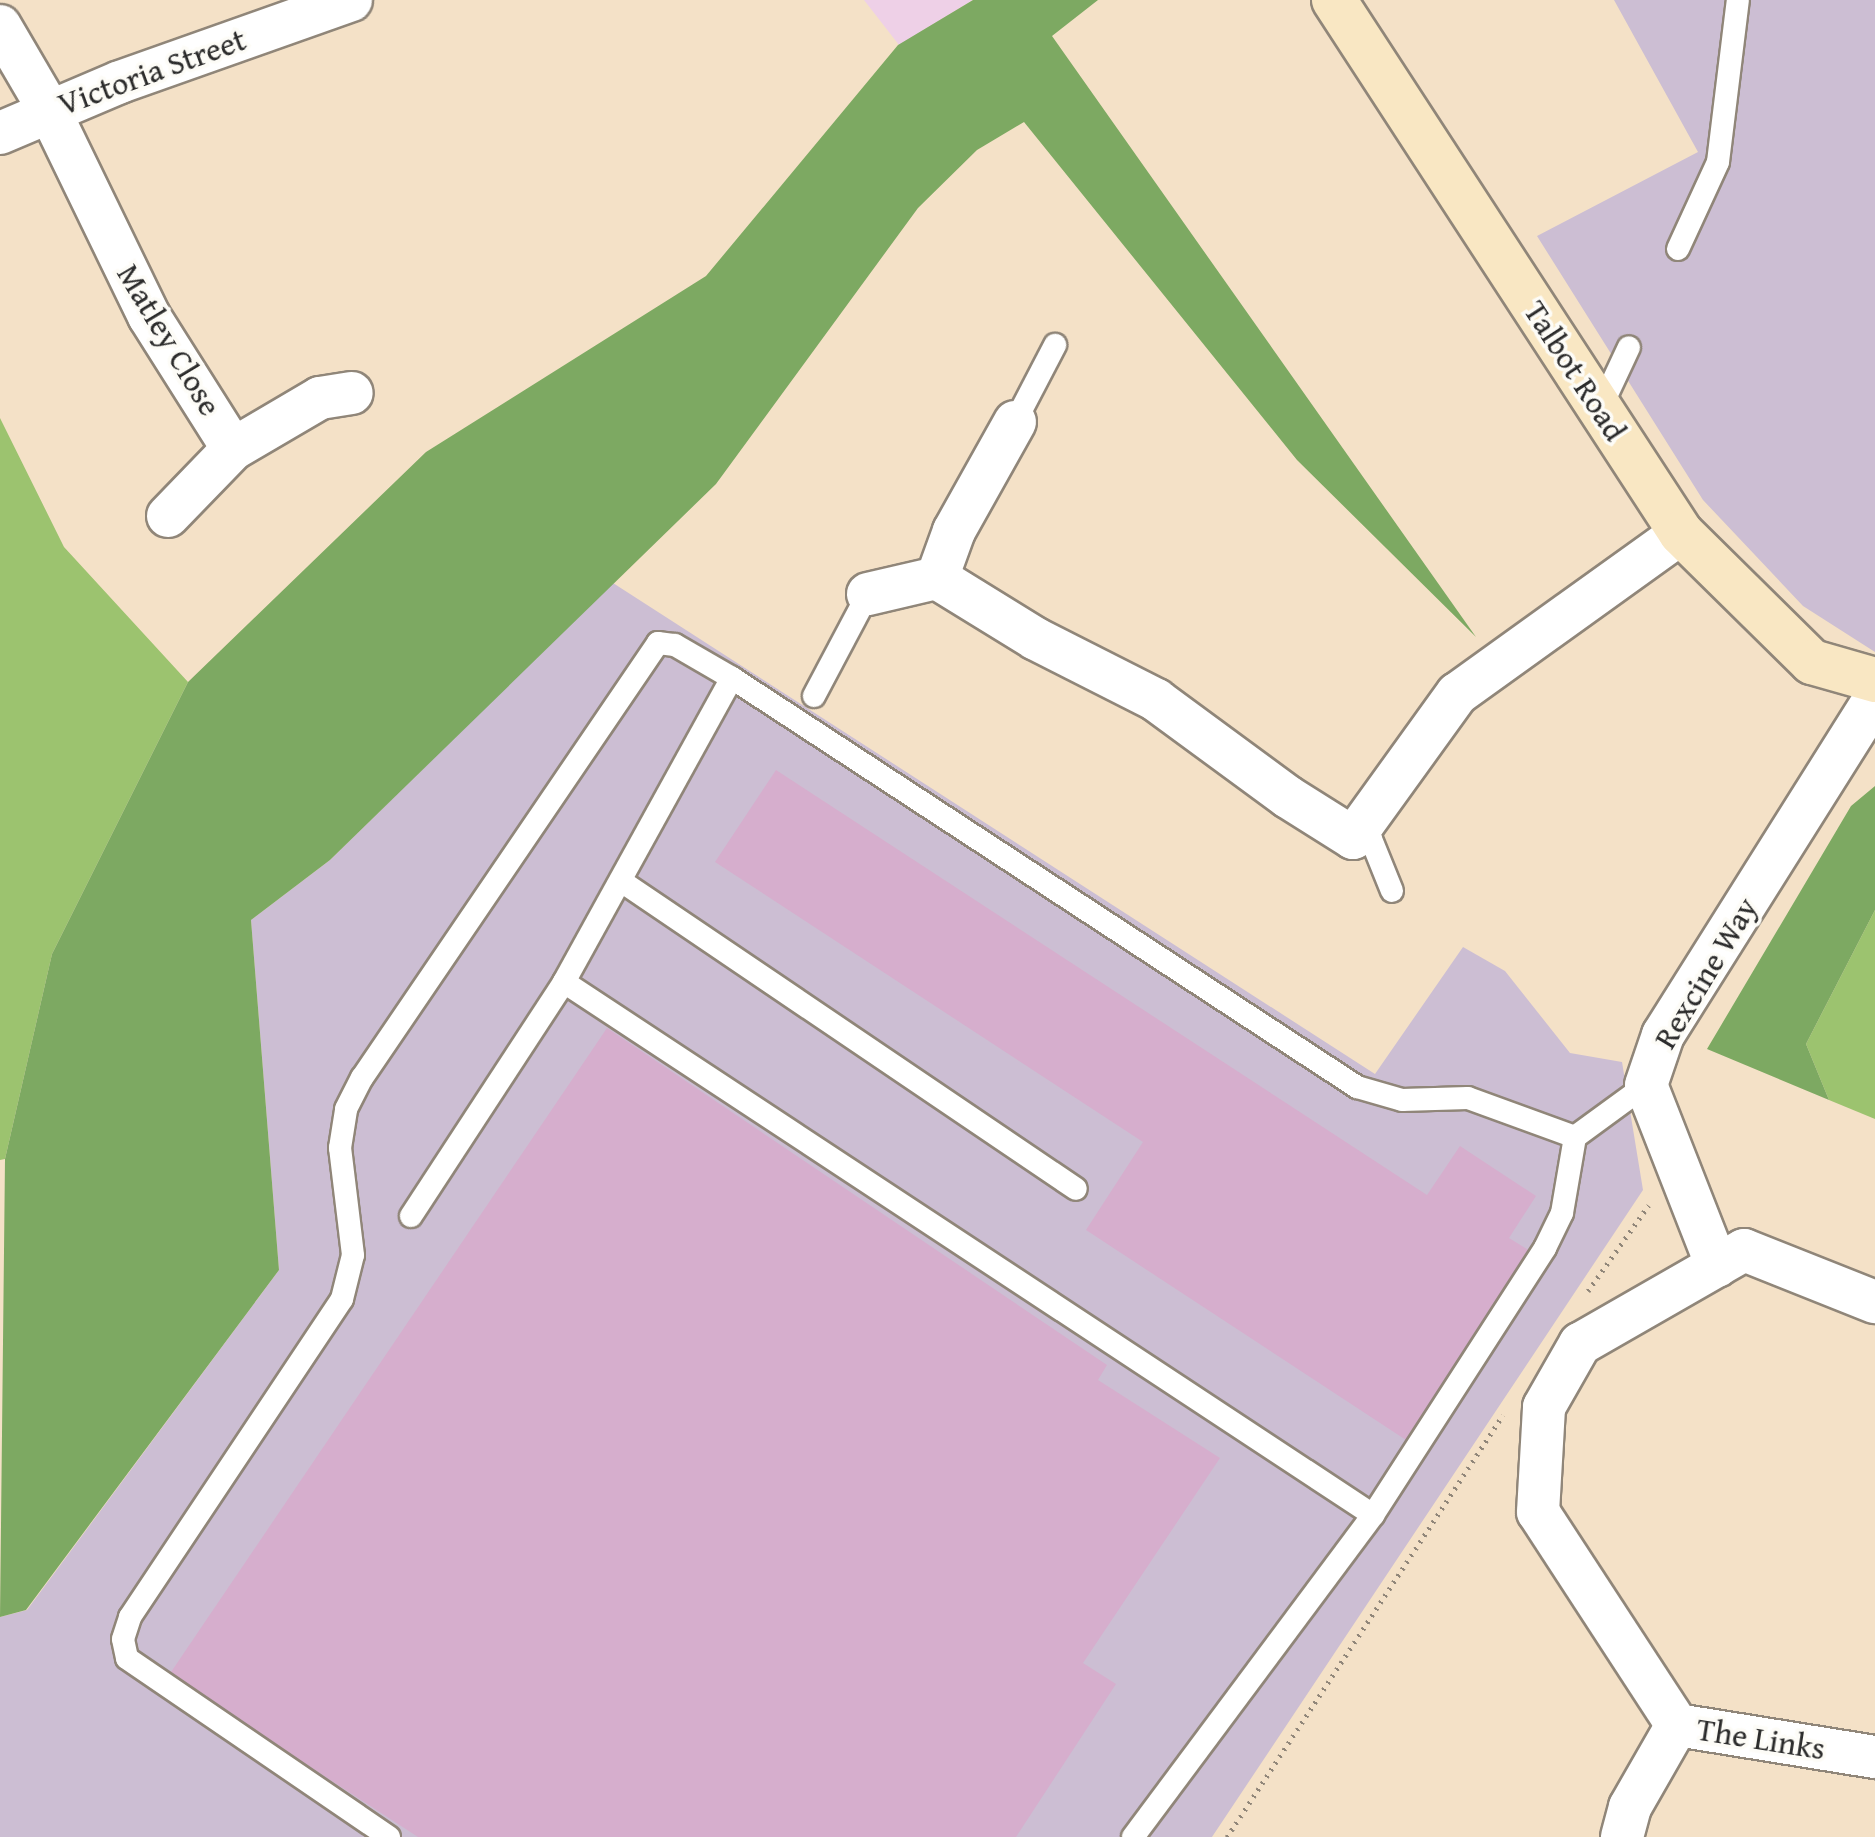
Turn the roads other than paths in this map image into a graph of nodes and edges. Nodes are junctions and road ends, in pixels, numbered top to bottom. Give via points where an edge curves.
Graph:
1 (351, 0) edge
2 (1334, 0) edge
3 (1738, 0) edge
4 (0, 26) edge
5 (49, 110) junction
6 (0, 133) edge
7 (1678, 249) dead end
8 (1055, 345) dead end
9 (1629, 347) dead end
10 (352, 393) dead end
11 (1600, 409) junction
12 (1015, 422) joint
13 (233, 449) junction
14 (168, 516) dead end
15 (1681, 533) junction
16 (937, 578) junction
17 (868, 594) joint
18 (732, 678) junction
19 (1875, 680) edge
20 (814, 696) dead end
21 (1875, 699) edge
22 (1353, 838) junction
23 (621, 881) junction
24 (1392, 891) dead end
25 (564, 982) junction
26 (1646, 1085) junction
27 (1575, 1137) junction
28 (1076, 1189) dead end
29 (411, 1216) dead end
30 (1717, 1266) junction
31 (1875, 1302) edge
32 (1373, 1515) junction
33 (1677, 1725) junction
34 (1875, 1757) edge
35 (389, 1837) edge
36 (1133, 1837) edge
37 (1622, 1837) edge

1 - 5 street, Victoria Street
2 - 11 street, Talbot Road
3 - 7 lane via 1718,162
4 - 5 street, Matley Close
5 - 6 street, Victoria Street
5 - 13 street, Matley Close via 149,316
8 - 12 lane
9 - 11 lane
10 - 13 street, Matley Close via 320,398
11 - 15 street, Talbot Road
12 - 16 street via 954,531
13 - 14 street
15 - 19 street, Talbot Road via 1812,662
15 - 22 street via 1457,694
16 - 17 street
16 - 22 street via 1036,639 1156,700
17 - 20 lane
18 - 23 lane
18 - 27 lane via 1357,1087 1402,1100 1468,1098
18 - 35 lane via 675,645 658,643 362,1078 346,1109 340,1148 353,1255 342,1299 130,1617 123,1639 127,1658
21 - 26 street, Rexcine Way via 1663,1035
22 - 24 lane via 1371,839
23 - 25 lane
23 - 28 lane
25 - 29 lane
25 - 32 lane
26 - 27 lane
26 - 30 street, Rexcine Way
27 - 32 lane via 1562,1213 1545,1248
30 - 31 street via 1744,1250
30 - 33 street via 1580,1344 1544,1407 1538,1512
32 - 36 lane
33 - 34 street, The Links
33 - 37 street, The Links via 1630,1807

